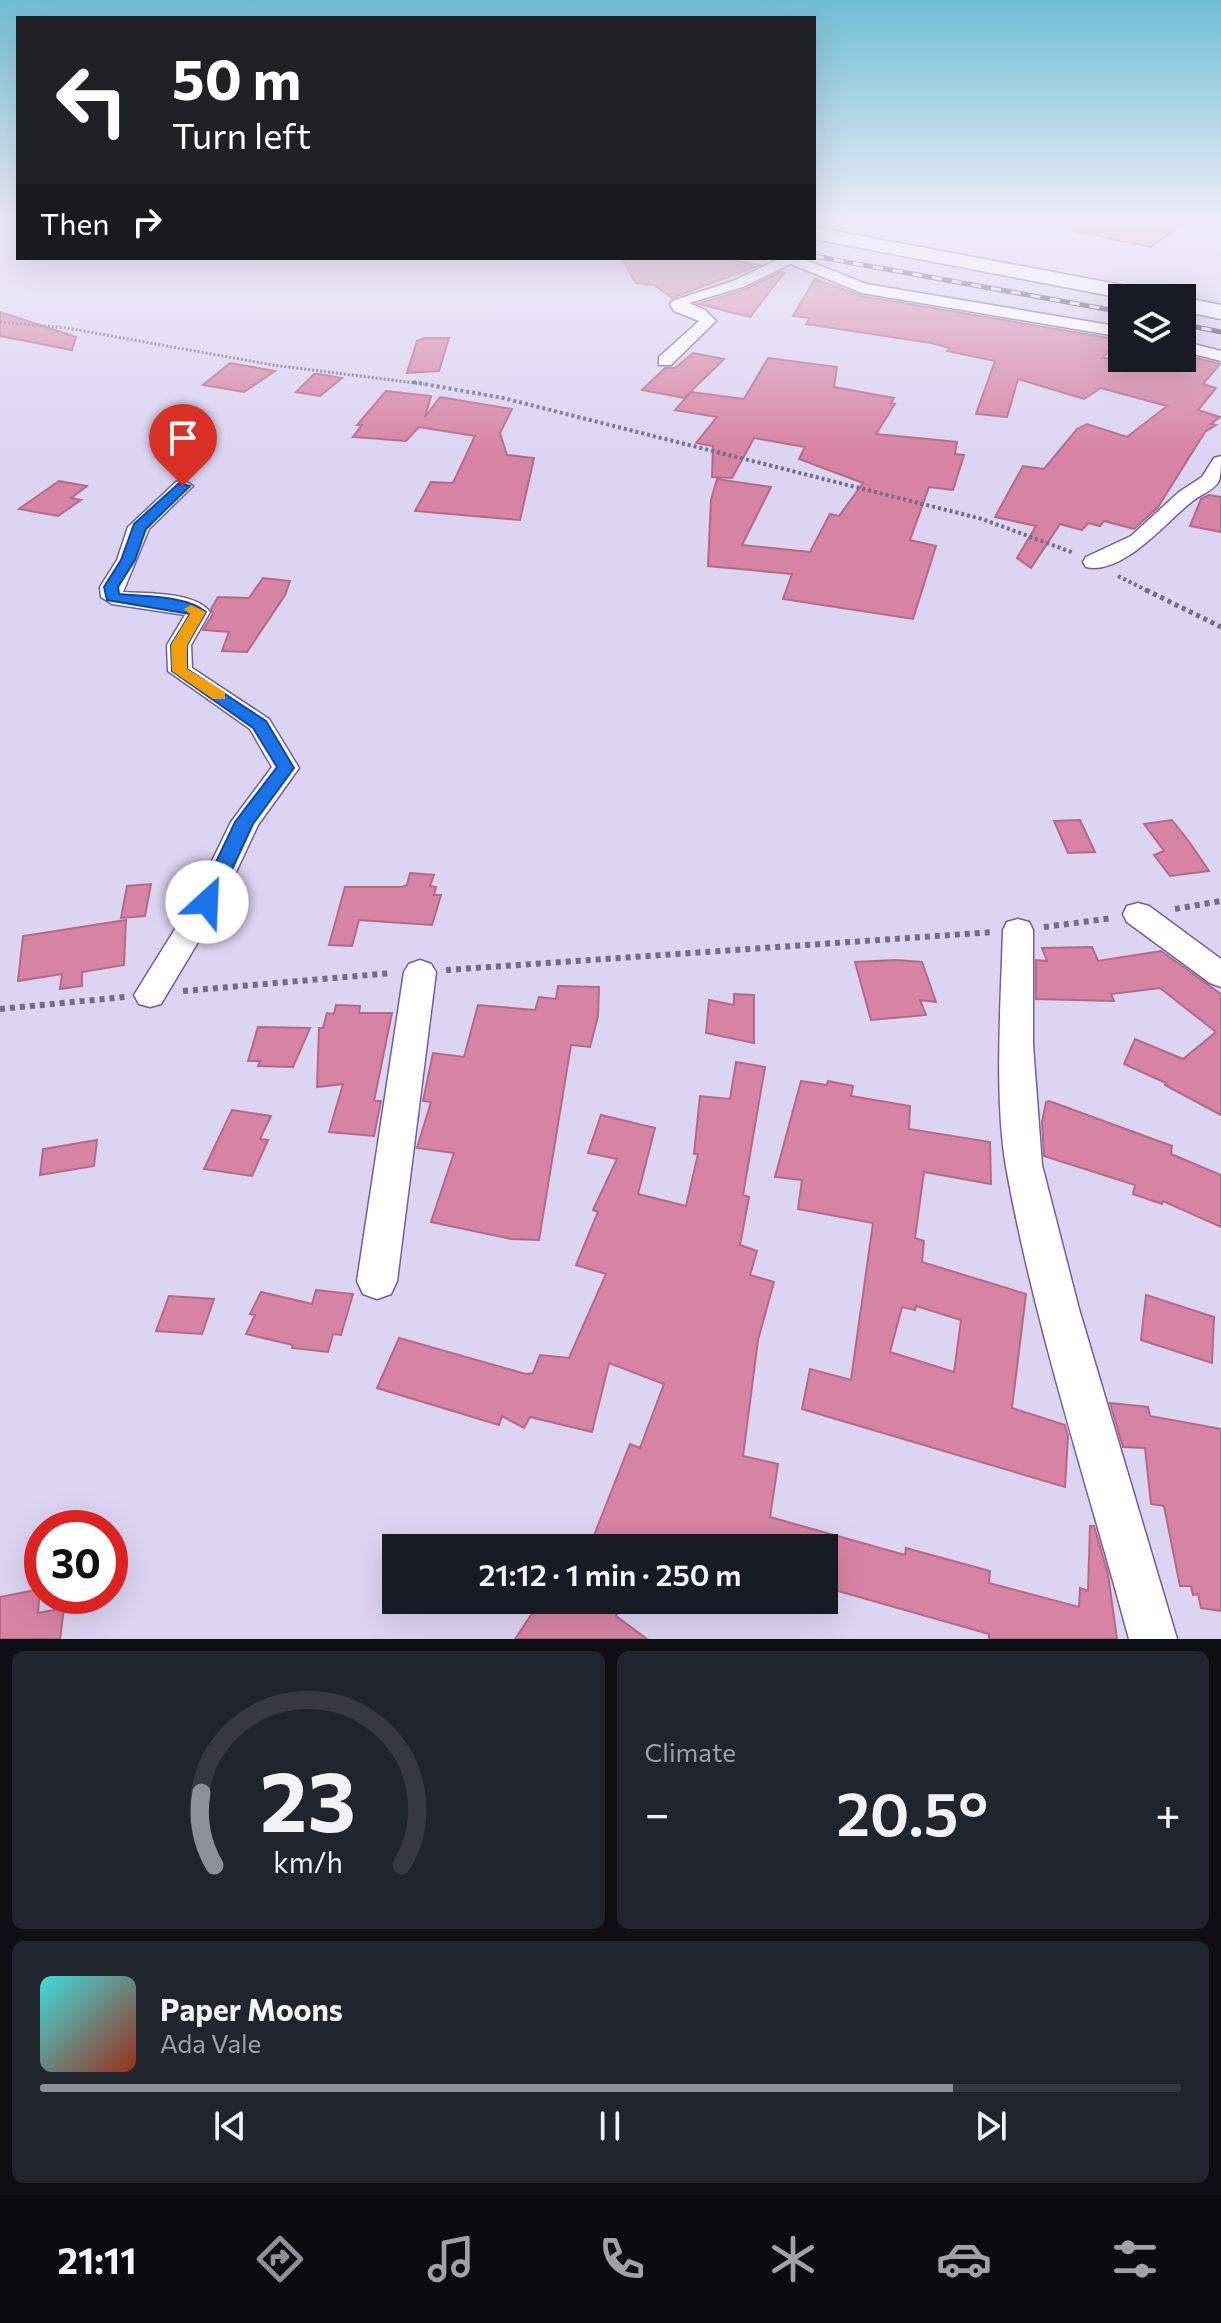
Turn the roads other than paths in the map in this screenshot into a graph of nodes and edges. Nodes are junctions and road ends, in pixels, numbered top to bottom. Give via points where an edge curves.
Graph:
1 (692, 297) edge
2 (918, 297) edge
3 (1196, 307) edge
4 (1221, 312) edge
5 (1108, 330) edge
6 (1196, 350) edge
7 (1221, 356) edge
8 (665, 361) dead end
9 (1221, 462) edge
10 (183, 486) dead end
11 (1094, 562) road end
12 (1138, 914) road end
13 (1018, 930) road end
14 (420, 972) road end
15 (1221, 975) edge
16 (150, 995) road end
17 (377, 1281) dead end
18 (1153, 1639) edge

1 - 8 street via 680,308 708,321
2 - 5 street
3 - 4 main road
6 - 7 street
9 - 11 street via 1209,481 1139,541
10 - 16 street via 139,527 111,587 112,597 198,612 179,645 180,671 260,724 286,768 245,822 207,902
12 - 15 street
13 - 18 street via 1016,1045 1024,1165 1059,1309
14 - 17 street

